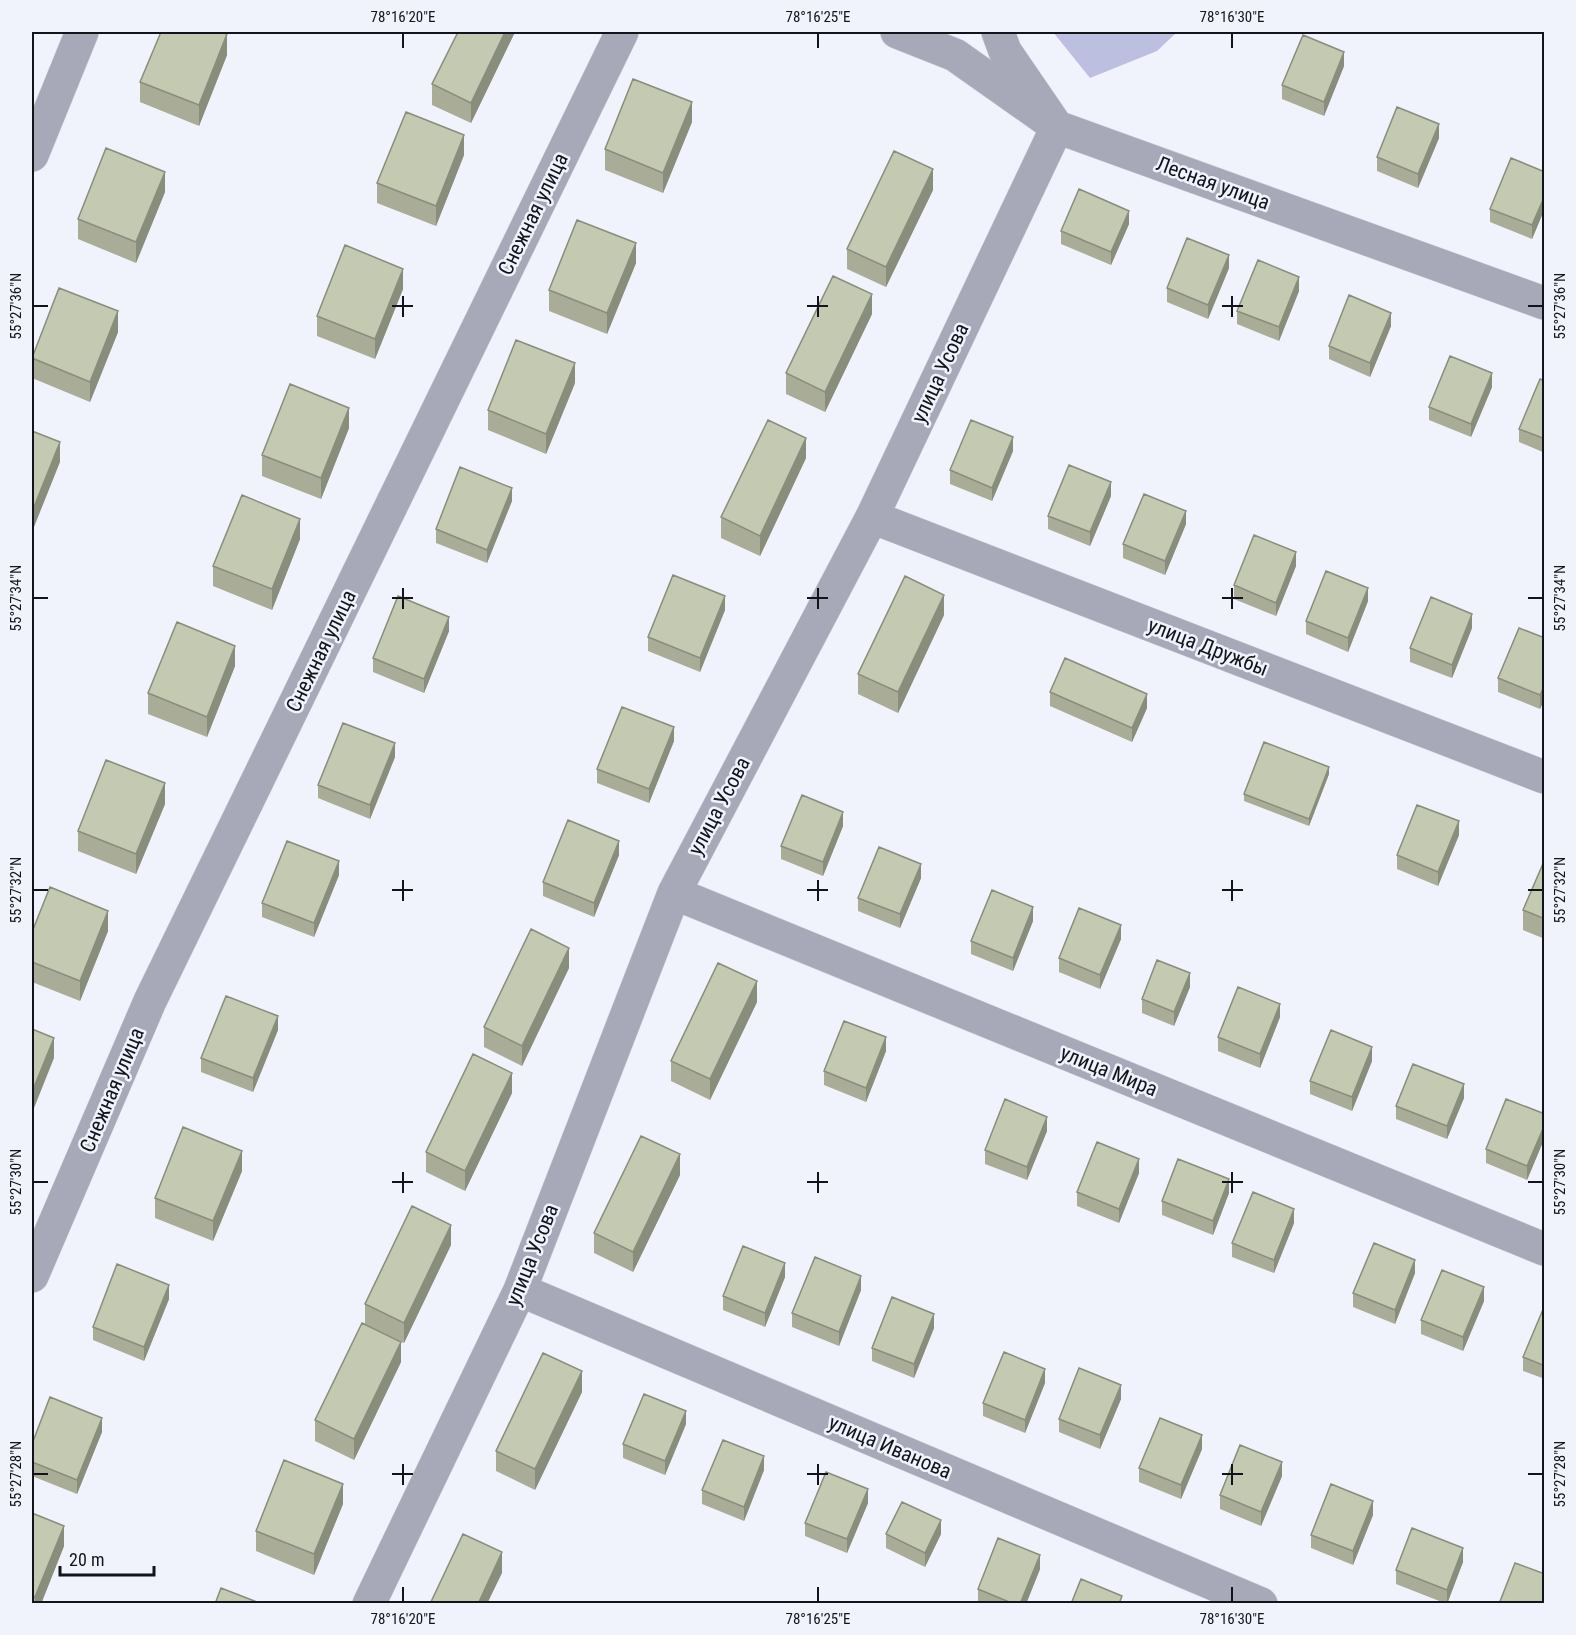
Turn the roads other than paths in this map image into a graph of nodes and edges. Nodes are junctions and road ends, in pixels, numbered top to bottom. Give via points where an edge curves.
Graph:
1 (82, 32) edge
2 (622, 32) edge
3 (897, 32) edge
4 (998, 32) edge
5 (1057, 127) junction
6 (32, 155) edge
7 (1545, 303) edge
8 (872, 517) junction
9 (1545, 777) edge
10 (674, 893) junction
11 (1545, 1249) edge
12 (32, 1276) edge
13 (520, 1290) junction
14 (369, 1604) edge
15 (1261, 1604) edge

1 - 6 street
2 - 12 street, Снежная улица via 150,1001
3 - 5 street, Лесная улица via 955,55
4 - 5 street via 1005,51
5 - 7 street, Лесная улица
5 - 8 street, улица Усова
8 - 9 street, улица Дружбы
8 - 10 street, улица Усова
10 - 11 street, улица Мира
10 - 13 street, улица Усова
13 - 14 street, улица Усова
13 - 15 street, улица Иванова

